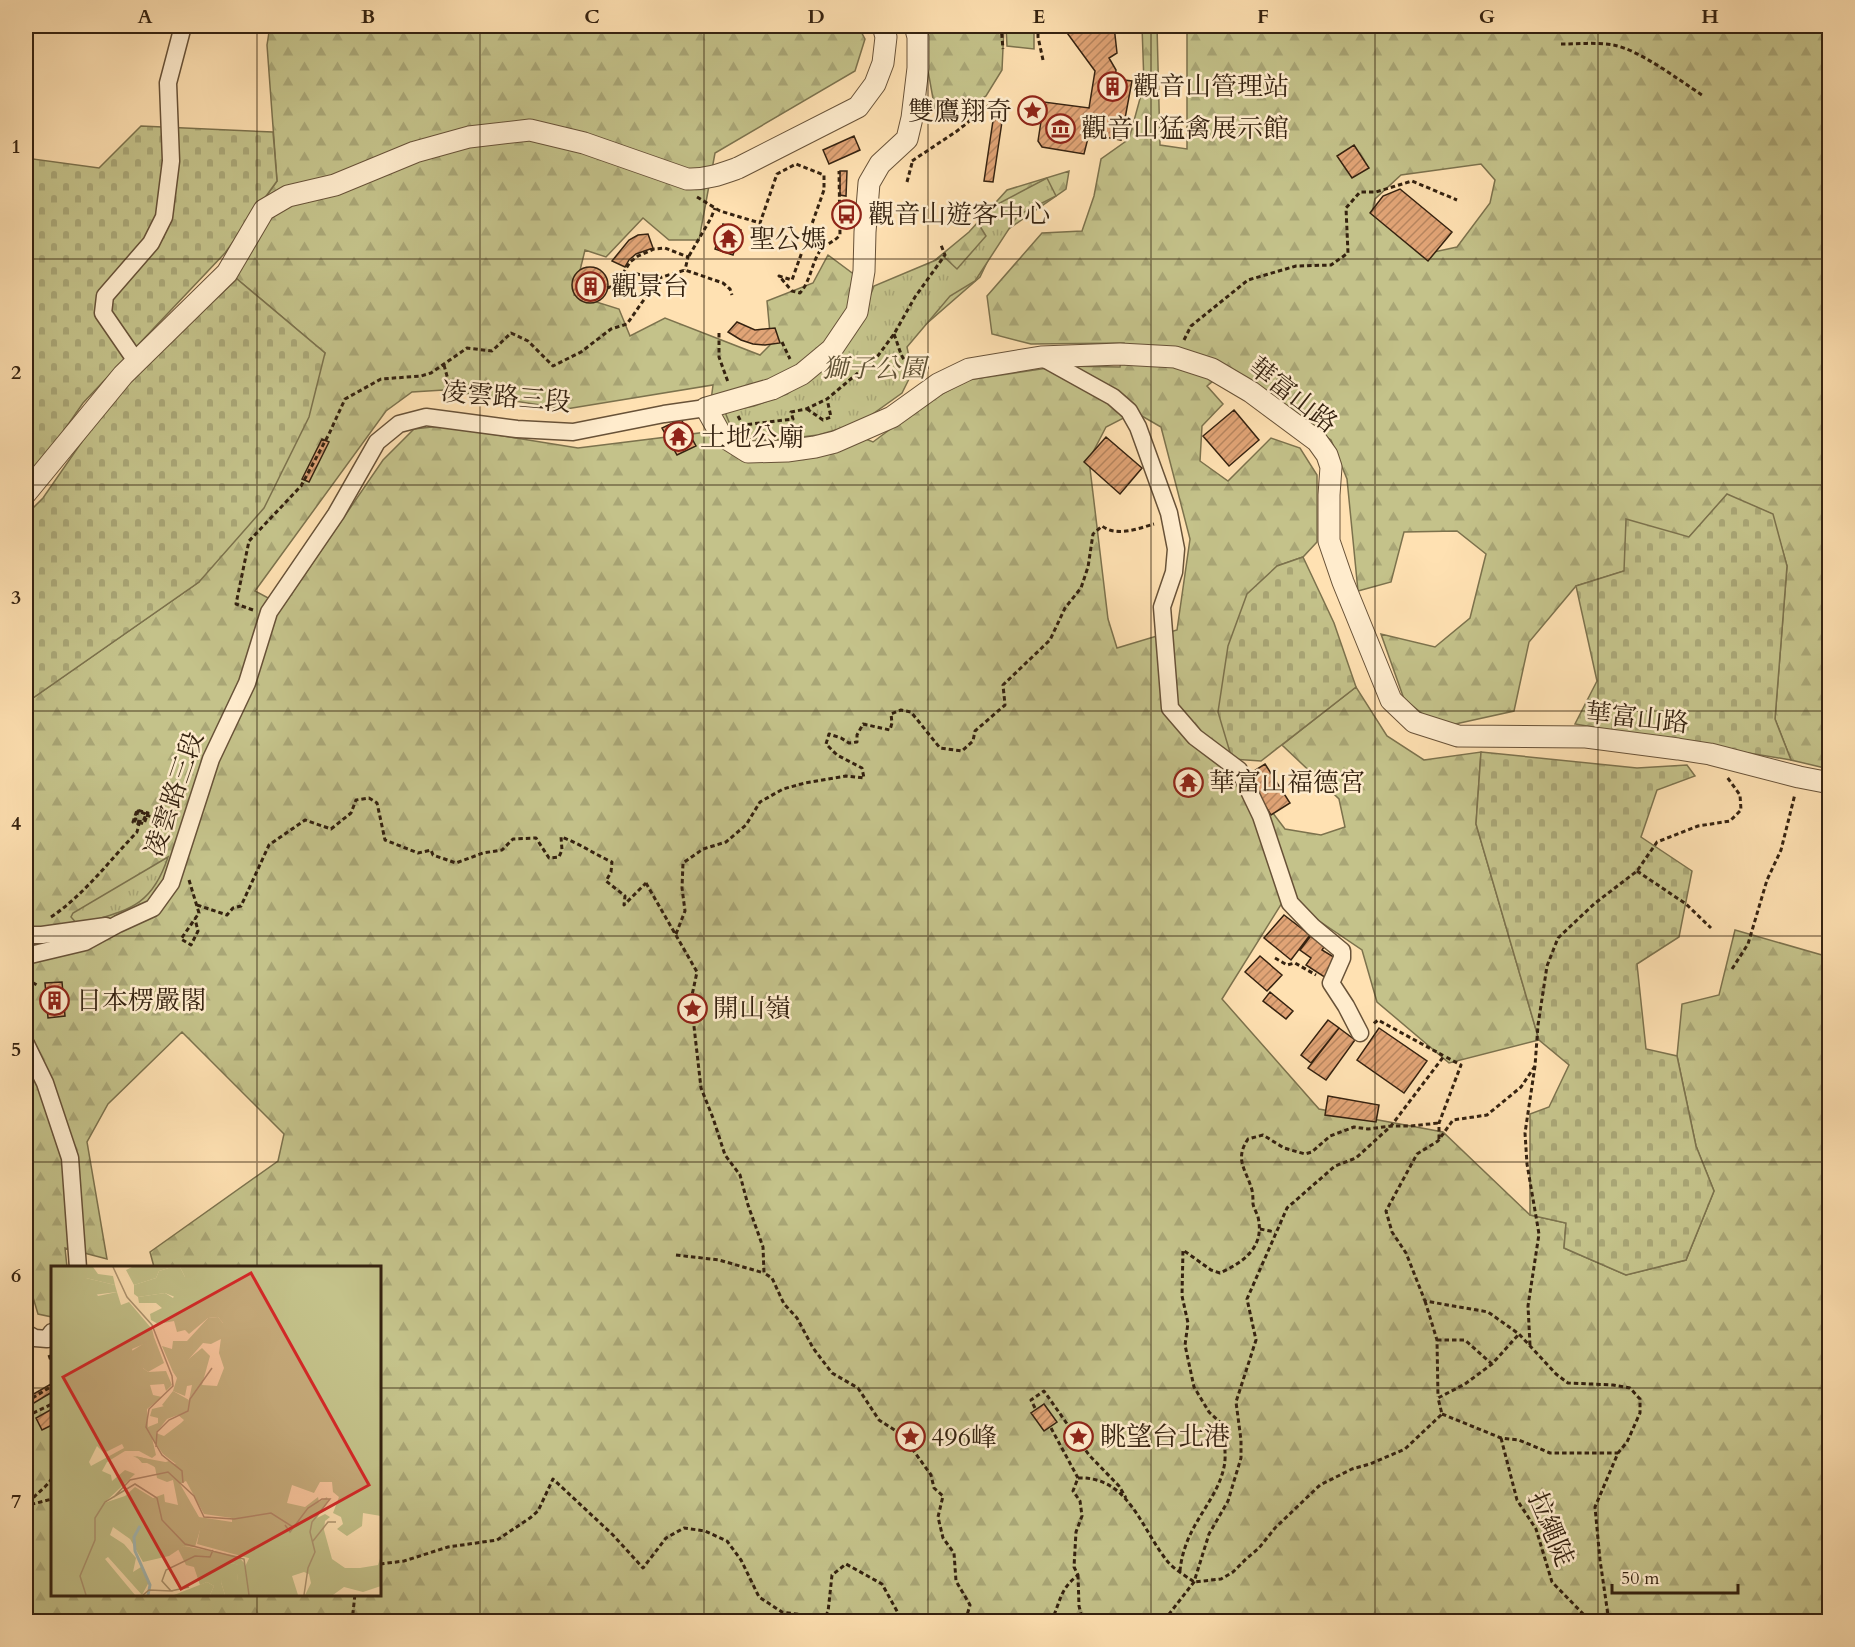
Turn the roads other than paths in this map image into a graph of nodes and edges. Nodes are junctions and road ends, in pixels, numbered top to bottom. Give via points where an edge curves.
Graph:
1 (183, 26) edge
2 (884, 26) edge
3 (915, 26) edge
4 (1041, 357) junction
5 (136, 361) junction
6 (706, 408) junction
7 (26, 493) edge
8 (1830, 783) edge
9 (118, 924) junction
10 (26, 935) edge
11 (26, 956) edge
12 (1360, 1033) road end
13 (26, 1044) edge
14 (78, 1266) edge
15 (26, 1333) edge
16 (51, 1333) edge

1 - 5 street via 168,83 171,161 164,217 151,243 105,297 103,313
2 - 5 street via 883,63 875,84 858,107 718,175 687,179 584,143 530,130 469,137 415,152 335,185 288,196 264,210 227,273
3 - 6 street, 凌雲路三段 via 918,68 912,118 907,139 880,164 869,183 864,271 857,312 832,349 802,374 772,389 730,396
4 - 6 street, 華富山路 via 969,369 938,384 892,417 815,447 748,452 721,435
4 - 8 street, 華富山路 via 1175,357 1212,369 1251,392 1317,441 1331,467 1329,541 1343,582 1391,700 1414,722 1458,736 1586,737 1710,754
4 - 12 street via 1113,397 1129,411 1138,427 1170,519 1176,549 1174,572 1162,607 1170,708 1195,736 1239,770 1262,816 1290,903 1342,951 1331,983
5 - 7 street
6 - 9 street, 凌雲路三段 via 573,432 426,417 399,424 377,442 336,514 269,612 247,683 211,759 171,883 153,908
9 - 10 street, 凌雲路三段
9 - 11 street, 凌雲路三段 via 85,942
13 - 14 street via 45,1083 70,1158
15 - 16 street via 47,1339

